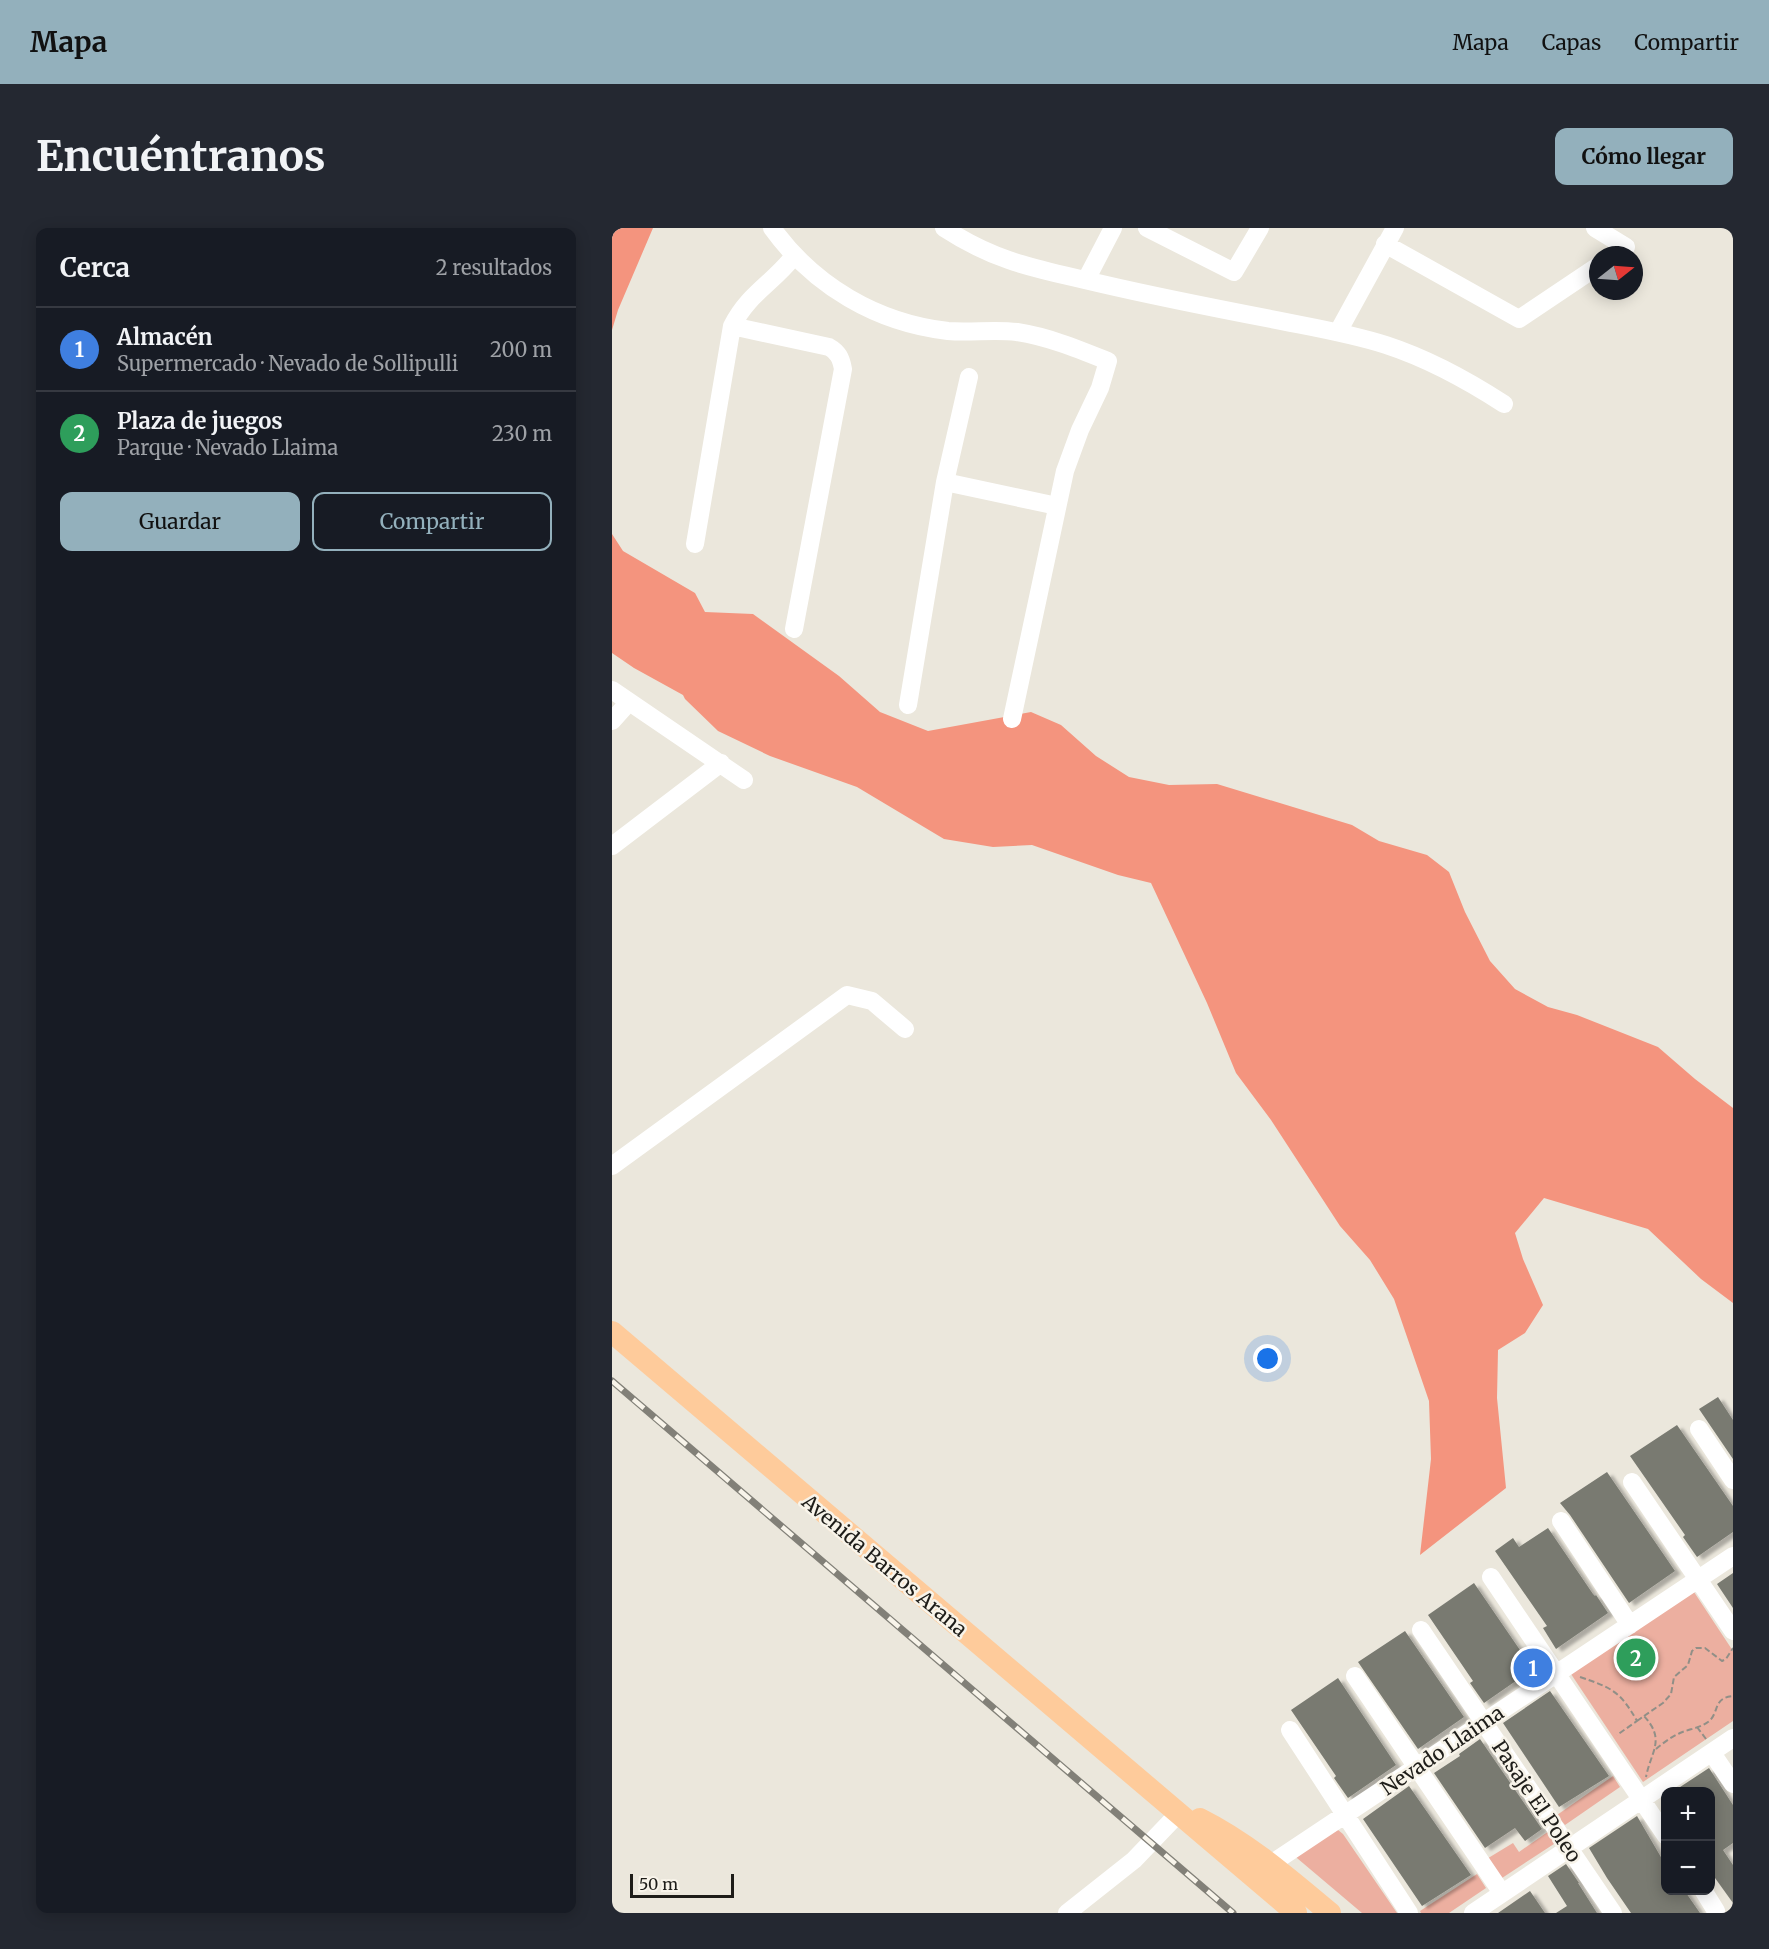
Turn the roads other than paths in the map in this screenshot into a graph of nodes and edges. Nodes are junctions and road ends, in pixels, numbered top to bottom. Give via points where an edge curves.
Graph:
1 (772, 228) edge
2 (944, 228) edge
3 (1113, 228) edge
4 (1147, 228) edge
5 (1260, 228) edge
6 (1395, 228) edge
7 (1595, 228) edge
8 (1385, 244) junction
9 (1624, 246) edge
10 (794, 256) junction
11 (1589, 272) edge
12 (1086, 280) junction
13 (732, 326) junction
14 (1338, 332) junction
15 (969, 377) dead end
16 (1504, 404) dead end
17 (945, 482) junction
18 (1057, 506) junction
19 (695, 544) dead end
20 (794, 629) dead end
21 (612, 690) edge
22 (629, 702) junction
23 (908, 705) dead end
24 (1012, 719) dead end
25 (612, 721) edge
26 (721, 763) junction
27 (744, 780) dead end
28 (613, 844) edge
29 (905, 1029) dead end
30 (612, 1166) edge
31 (612, 1332) edge
32 (1699, 1429) dead end
33 (1733, 1480) edge
34 (1632, 1482) dead end
35 (1561, 1521) dead end
36 (1733, 1556) edge
37 (1491, 1576) dead end
38 (1699, 1579) junction
39 (1630, 1624) junction
40 (1421, 1630) dead end
41 (1733, 1631) edge
42 (1556, 1674) junction
43 (1354, 1676) dead end
44 (1483, 1723) junction
45 (1290, 1730) dead end
46 (1733, 1738) edge
47 (1712, 1752) junction
48 (1416, 1767) junction
49 (1733, 1784) edge
50 (1159, 1797) junction
51 (1641, 1799) junction
52 (1178, 1814) junction
53 (1346, 1814) junction
54 (1661, 1830) edge
55 (1569, 1848) junction
56 (1271, 1864) junction
57 (1240, 1866) junction
58 (1502, 1893) junction
59 (1706, 1895) edge
60 (1482, 1910) edge
61 (1716, 1911) dead end
62 (1067, 1913) edge
63 (1296, 1913) edge
64 (1330, 1913) edge
65 (1409, 1913) edge
66 (1613, 1913) edge

1 - 10 street
2 - 12 street via 1008,261
3 - 12 street
4 - 5 street via 1234,272
6 - 8 street
7 - 9 street
8 - 11 street via 1519,319
8 - 14 street
10 - 13 street via 745,303
10 - 18 street via 841,294 898,320 950,331 997,330 1037,336 1108,361 1072,450
12 - 14 street
13 - 19 street
13 - 20 street via 829,347 842,362
14 - 16 street via 1429,362
15 - 17 street
17 - 18 street
17 - 23 street
18 - 24 street
21 - 22 street
22 - 25 street
22 - 26 street
26 - 27 street
26 - 28 street
29 - 30 street via 872,1001 847,995
31 - 50 main road, Avenida Barros Arana
32 - 33 street
34 - 38 street
35 - 39 street
36 - 38 street, Nevado Llaima
37 - 42 street
38 - 39 street, Nevado Llaima
38 - 41 street
39 - 42 street, Nevado Llaima
40 - 44 street, Pasaje El Poleo
42 - 44 street, Nevado Llaima
42 - 51 street
43 - 48 street
44 - 48 street, Nevado Llaima
44 - 55 street, Pasaje El Poleo
45 - 53 street
46 - 47 street
47 - 49 street
47 - 51 street
48 - 53 street, Nevado Llaima
48 - 58 street
50 - 52 main road, Avenida Barros Arana
50 - 56 main road, Avenida Barros Arana via 1214,1826
51 - 54 street
51 - 55 street
52 - 57 main road, Avenida Barros Arana
52 - 62 street via 1134,1860
53 - 56 street, Nevado Llaima
53 - 65 street
55 - 58 street
55 - 66 street, Pasaje El Poleo
56 - 57 main road via 1259,1868
56 - 64 main road, Avenida Barros Arana
57 - 63 main road, Avenida Barros Arana
58 - 60 street
59 - 61 street

